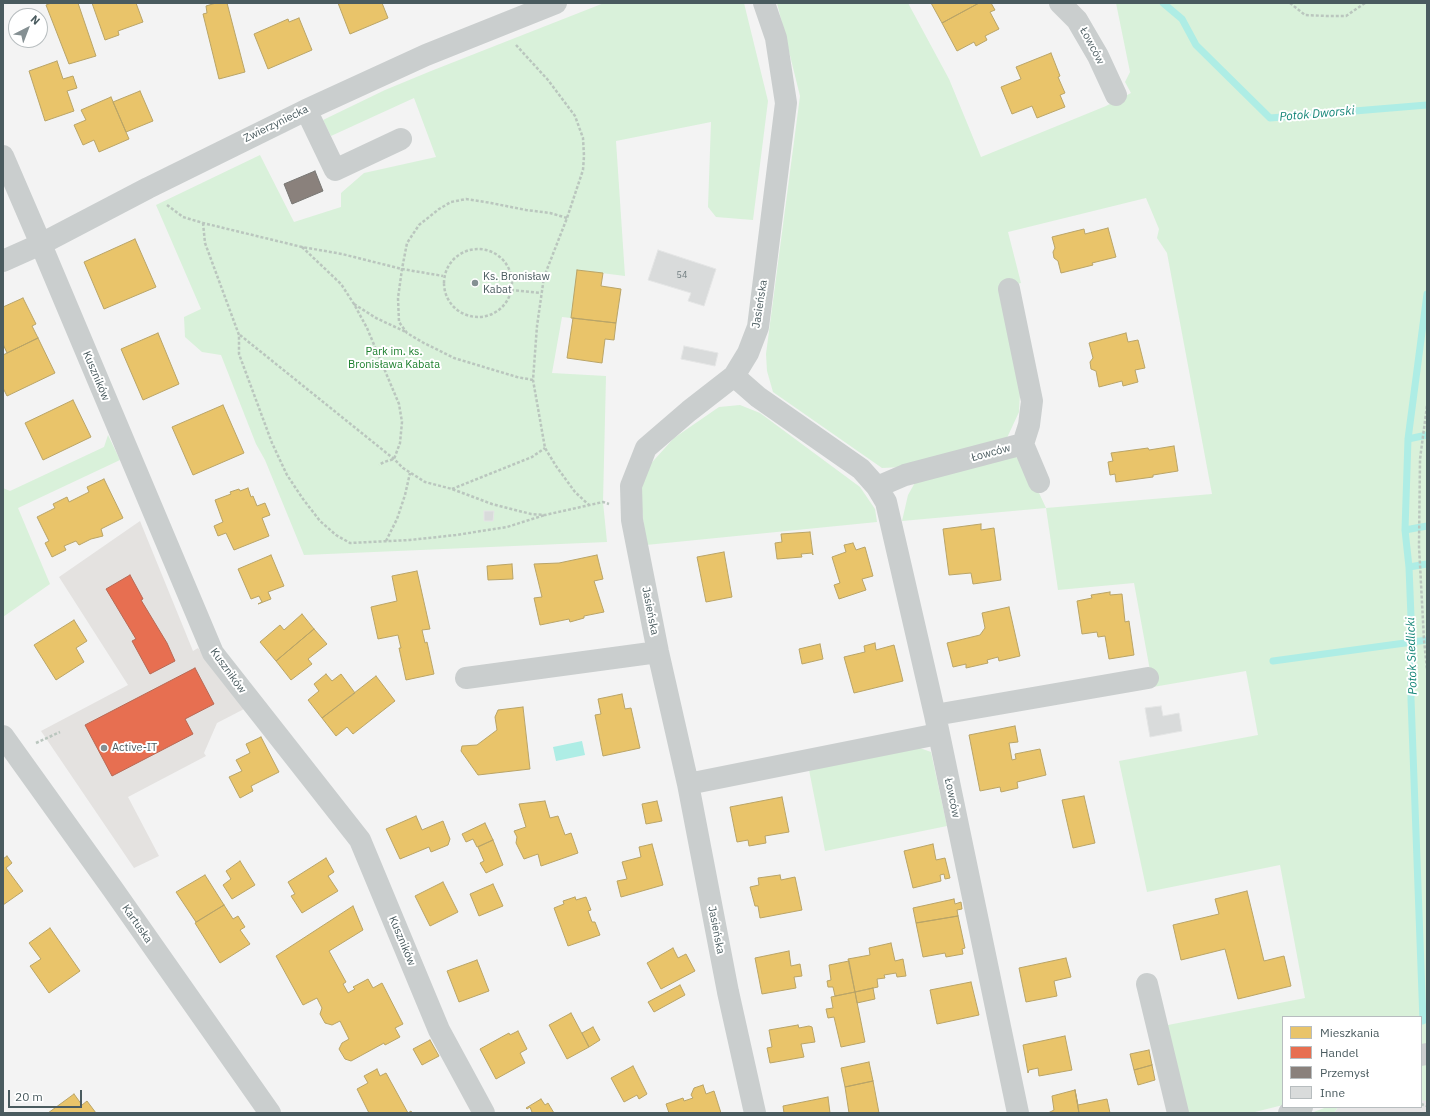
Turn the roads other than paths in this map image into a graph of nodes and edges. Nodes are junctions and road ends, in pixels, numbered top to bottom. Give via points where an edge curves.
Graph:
1 (556, 3) edge
2 (764, 3) edge
3 (1060, 3) edge
4 (1116, 95) dead end
5 (311, 120) dead end
6 (400, 139) dead end
7 (3, 156) edge
8 (40, 244) junction
9 (3, 261) edge
10 (1009, 290) dead end
11 (734, 376) junction
12 (1023, 444) junction
13 (1040, 482) dead end
14 (877, 487) junction
15 (658, 652) junction
16 (466, 678) dead end
17 (1148, 678) dead end
18 (937, 724) junction
19 (3, 736) edge
20 (688, 784) junction
21 (1147, 984) dead end
22 (1300, 1108) edge
23 (270, 1113) edge
24 (484, 1113) edge
25 (755, 1113) edge
26 (1018, 1113) edge
27 (1178, 1113) edge
28 (1289, 1113) edge

1 - 8 street, Zwierzyniecka via 426,55 306,110
2 - 11 street, Jasieńska via 776,38 786,104 758,327 748,353
3 - 4 street, Łowców via 1077,20 1098,56
5 - 6 street via 335,170
7 - 8 street, Kuszników
8 - 9 street, Zwierzyniecka
8 - 24 street, Kuszników via 213,653 360,840 439,1030
10 - 12 street, Łowców via 1032,401
11 - 14 street, Łowców via 758,397 861,469
11 - 15 street, Jasieńska via 646,448 631,486 632,520
12 - 13 street
12 - 14 street, Łowców via 905,475
14 - 18 street, Łowców via 886,502 891,520
15 - 16 street
15 - 20 street, Jasieńska
17 - 18 street
18 - 20 street
18 - 26 street, Łowców
19 - 23 street, Kartuska
20 - 25 street, Jasieńska via 728,992
21 - 27 street
22 - 28 street

